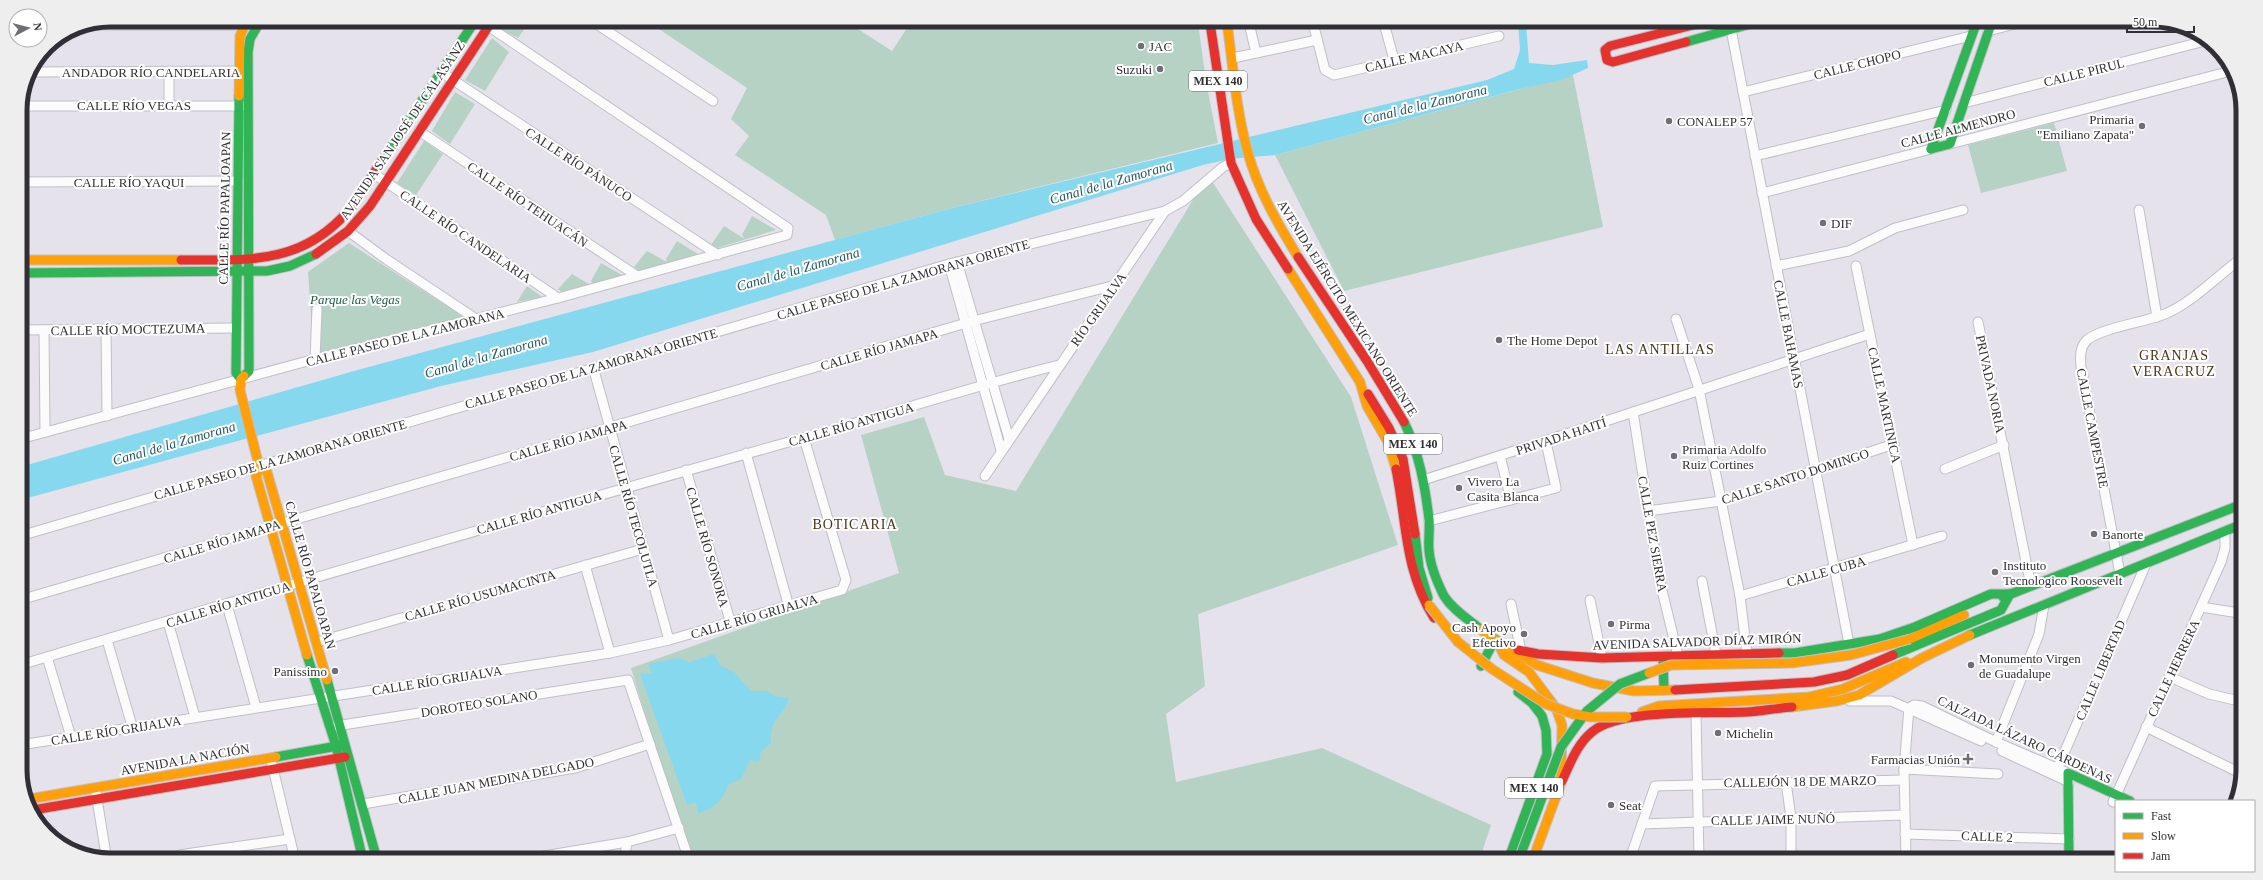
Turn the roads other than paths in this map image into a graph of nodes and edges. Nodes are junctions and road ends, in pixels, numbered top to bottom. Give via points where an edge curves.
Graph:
1 (243, 27) edge
2 (257, 27) edge
3 (471, 27) edge
4 (488, 27) edge
5 (494, 27) edge
6 (601, 27) edge
7 (1211, 27) edge
8 (1228, 27) edge
9 (1250, 27) edge
10 (1314, 27) edge
11 (1385, 27) edge
12 (1685, 27) edge
13 (1727, 27) edge
14 (1730, 27) edge
15 (1975, 27) edge
16 (1989, 28) edge
17 (1499, 36) dead end
18 (1971, 36) junction
19 (1317, 40) junction
20 (2201, 42) edge
21 (1256, 53) junction
22 (1233, 58) junction
23 (1394, 60) junction
24 (169, 71) junction
25 (244, 71) junction
26 (36, 72) edge
27 (441, 72) junction
28 (2227, 72) edge
29 (452, 81) junction
30 (1743, 92) junction
31 (713, 102) dead end
32 (1964, 103) junction
33 (169, 105) junction
34 (27, 106) edge
35 (239, 106) junction
36 (248, 106) junction
37 (1946, 110) junction
38 (419, 131) junction
39 (1950, 144) junction
40 (1931, 149) junction
41 (1755, 156) junction
42 (1231, 162) junction
43 (374, 174) junction
44 (238, 181) junction
45 (386, 181) junction
46 (27, 182) edge
47 (1762, 193) junction
48 (1963, 210) dead end
49 (2139, 210) dead end
50 (1165, 211) junction
51 (348, 231) junction
52 (718, 255) junction
53 (249, 259) junction
54 (27, 260) edge
55 (236, 260) junction
56 (953, 263) junction
57 (2236, 263) edge
58 (1856, 266) dead end
59 (1776, 268) junction
60 (27, 272) edge
61 (236, 272) junction
62 (249, 272) junction
63 (637, 276) junction
64 (1116, 285) junction
65 (558, 298) junction
66 (317, 308) dead end
67 (2157, 317) junction
68 (476, 319) junction
69 (1676, 319) dead end
70 (1978, 322) dead end
71 (969, 323) junction
72 (236, 328) junction
73 (27, 330) edge
74 (44, 330) junction
75 (106, 330) junction
76 (1870, 334) junction
77 (315, 359) junction
78 (1794, 359) junction
79 (1059, 365) junction
80 (593, 367) junction
81 (241, 379) junction
82 (992, 382) junction
83 (1360, 382) junction
84 (982, 385) junction
85 (1699, 389) junction
86 (1633, 412) junction
87 (107, 416) junction
88 (609, 428) junction
89 (45, 432) junction
90 (27, 437) edge
91 (804, 438) junction
92 (1009, 439) junction
93 (1546, 442) junction
94 (1894, 444) junction
95 (2004, 445) junction
96 (1001, 450) junction
97 (746, 453) junction
98 (1500, 456) junction
99 (259, 466) junction
100 (1815, 469) junction
101 (1945, 469) dead end
102 (686, 470) junction
103 (985, 476) dead end
104 (1423, 480) junction
105 (626, 487) junction
106 (1511, 500) junction
107 (1722, 500) junction
108 (2236, 507) edge
109 (1648, 511) junction
110 (1429, 521) junction
111 (282, 523) junction
112 (270, 527) junction
113 (2236, 527) edge
114 (2225, 531) junction
115 (27, 534) edge
116 (1942, 536) dead end
117 (1913, 545) junction
118 (643, 549) junction
119 (2116, 553) junction
120 (2146, 564) junction
121 (585, 565) junction
122 (1834, 568) junction
123 (2120, 574) junction
124 (1702, 581) dead end
125 (299, 582) junction
126 (287, 586) junction
127 (2031, 586) junction
128 (2010, 594) junction
129 (1740, 596) junction
130 (27, 598) edge
131 (1590, 600) dead end
132 (1511, 604) dead end
133 (2044, 604) junction
134 (226, 605) junction
135 (789, 607) junction
136 (2200, 607) junction
137 (2236, 613) edge
138 (168, 622) junction
139 (731, 624) junction
140 (107, 640) junction
141 (669, 640) junction
142 (1496, 640) junction
143 (317, 642) junction
144 (1849, 644) junction
145 (1521, 651) junction
146 (610, 653) junction
147 (1716, 654) junction
148 (1747, 654) junction
149 (1678, 656) junction
150 (48, 657) junction
151 (1662, 657) junction
152 (1602, 658) junction
153 (1922, 658) junction
154 (27, 663) edge
155 (1481, 666) junction
156 (2170, 677) junction
157 (1664, 690) junction
158 (331, 696) junction
159 (320, 698) junction
160 (2236, 700) edge
161 (1837, 701) junction
162 (256, 707) junction
163 (329, 708) junction
164 (1909, 708) junction
165 (1696, 713) junction
166 (195, 717) junction
167 (1627, 717) junction
168 (334, 723) junction
169 (132, 726) junction
170 (2146, 728) junction
171 (71, 737) junction
172 (1996, 742) junction
173 (27, 744) edge
174 (346, 744) junction
175 (650, 744) junction
176 (336, 746) junction
177 (270, 757) junction
178 (350, 757) junction
179 (338, 758) junction
180 (1904, 769) junction
181 (274, 770) junction
182 (2236, 771) edge
183 (2056, 772) junction
184 (1998, 774) dead end
185 (2068, 778) junction
186 (1904, 780) junction
187 (1786, 782) junction
188 (1561, 783) junction
189 (1696, 783) junction
190 (95, 788) junction
191 (32, 799) edge
192 (97, 800) junction
193 (2115, 800) edge
194 (363, 804) junction
195 (37, 809) edge
196 (1904, 815) junction
197 (1791, 818) junction
198 (1697, 821) junction
199 (1642, 824) junction
200 (680, 828) junction
201 (1906, 834) junction
202 (290, 839) junction
203 (2069, 839) junction
204 (627, 842) junction
205 (106, 853) edge
206 (193, 853) edge
207 (293, 853) edge
208 (361, 853) edge
209 (375, 853) edge
210 (562, 853) edge
211 (625, 853) edge
212 (687, 853) edge
213 (1511, 853) edge
214 (1521, 853) edge
215 (1535, 853) edge
216 (1632, 853) edge
217 (1699, 853) edge
218 (1792, 853) edge
219 (1906, 853) edge
220 (2070, 853) edge

1 - 25 main road, CALLE RÍO PAPALOAPAN via 240,36
2 - 25 main road, CALLE RÍO PAPALOAPAN via 250,39
3 - 27 main road, AVENIDA SAN JOSÉ DE CALASANZ
4 - 29 main road, AVENIDA SAN JOSÉ DE CALASANZ
5 - 52 street, CALLE PASEO DE LA ZAMORANA via 785,226 788,232 783,237
6 - 31 street
7 - 42 main road, MEX 140
8 - 22 main road, MEX 140
9 - 21 street
10 - 19 street
11 - 23 street
12 - 13 main road via 1610,46 1605,50 1607,60 1613,62
14 - 30 street, CALLE BAHAMAS
15 - 18 main road
16 - 32 main road
17 - 23 street, CALLE MACAYA
18 - 30 street, CALLE CHOPO
18 - 37 main road
19 - 21 street
19 - 23 street, CALLE MACAYA via 1328,73 1334,74
20 - 32 street, CALLE PIRUL
21 - 22 street
22 - 104 main road, AVENIDA EJÉRCITO MEXICANO ORIENTE / MEX 140 via 1242,133 1253,171 1270,211 1397,408 1416,452
24 - 25 street, ANDADOR RÍO CANDELARIA
24 - 26 street, ANDADOR RÍO CANDELARIA
24 - 33 street
25 - 35 main road, CALLE RÍO PAPALOAPAN
25 - 36 main road, CALLE RÍO PAPALOAPAN
27 - 29 street, CALLE RÍO PÁNUCO
27 - 43 main road, AVENIDA SAN JOSÉ DE CALASANZ
28 - 39 street, CALLE ALMENDRO
29 - 38 main road, AVENIDA SAN JOSÉ DE CALASANZ
29 - 52 street, CALLE RÍO PÁNUCO
30 - 41 street, CALLE BAHAMAS
32 - 39 main road
33 - 34 street, CALLE RÍO VEGAS
33 - 35 street, CALLE RÍO VEGAS
35 - 36 street, CALLE RÍO VEGAS
35 - 44 main road, CALLE RÍO PAPALOAPAN
36 - 53 main road, CALLE RÍO PAPALOAPAN
37 - 40 main road
37 - 41 street
38 - 45 main road, AVENIDA SAN JOSÉ DE CALASANZ
38 - 63 street, CALLE RÍO TEHUACÁN
39 - 40 main road, CALLE ALMENDRO
40 - 47 street, CALLE ALMENDRO
41 - 47 street, CALLE BAHAMAS
42 - 50 street, RÍO GRIJALVA via 1192,194
42 - 83 main road, MEX 140 via 1256,219
43 - 45 street, CALLE RÍO CANDELARIA
43 - 53 main road, AVENIDA SAN JOSÉ DE CALASANZ via 342,218 319,238 289,253
44 - 46 street, CALLE RÍO YAQUI
44 - 55 main road, CALLE RÍO PAPALOAPAN
45 - 51 main road, AVENIDA SAN JOSÉ DE CALASANZ
45 - 65 street, CALLE RÍO CANDELARIA
47 - 59 street, CALLE BAHAMAS
48 - 59 street via 1895,228 1849,252
49 - 67 street
50 - 56 street, CALLE PASEO DE LA ZAMORANA ORIENTE
50 - 64 street, RÍO GRIJALVA
51 - 62 main road, AVENIDA SAN JOSÉ DE CALASANZ via 300,263 280,270
51 - 68 street
52 - 63 street, CALLE PASEO DE LA ZAMORANA
53 - 55 main road, AVENIDA SAN JOSÉ DE CALASANZ
53 - 62 main road, CALLE RÍO PAPALOAPAN
54 - 55 main road, AVENIDA SAN JOSÉ DE CALASANZ
55 - 61 main road, CALLE RÍO PAPALOAPAN
56 - 71 street
56 - 80 street, CALLE PASEO DE LA ZAMORANA ORIENTE
57 - 67 street, CALLE CAMPESTRE via 2176,309
58 - 76 street, CALLE MARTINICA
59 - 78 street, CALLE BAHAMAS
60 - 61 main road, AVENIDA SAN JOSÉ DE CALASANZ
61 - 62 main road, AVENIDA SAN JOSÉ DE CALASANZ
61 - 72 main road, CALLE RÍO PAPALOAPAN
62 - 81 main road, CALLE RÍO PAPALOAPAN via 249,372
63 - 65 street, CALLE PASEO DE LA ZAMORANA
64 - 71 street, CALLE RÍO JAMAPA
64 - 79 street, RÍO GRIJALVA
65 - 68 street, CALLE PASEO DE LA ZAMORANA
66 - 77 street
67 - 119 street, CALLE CAMPESTRE via 2096,335 2082,347 2080,356
68 - 77 street, CALLE PASEO DE LA ZAMORANA
69 - 85 street
70 - 95 street, PRIVADA NORIA
71 - 82 street
71 - 84 street
71 - 88 street, CALLE RÍO JAMAPA
72 - 75 street, CALLE RÍO MOCTEZUMA
72 - 81 main road, CALLE RÍO PAPALOAPAN via 236,373
73 - 74 street, CALLE RÍO MOCTEZUMA
74 - 75 street, CALLE RÍO MOCTEZUMA
74 - 89 street
75 - 87 street
76 - 78 street, PRIVADA HAITÍ
76 - 94 street, CALLE MARTINICA
77 - 81 street, CALLE PASEO DE LA ZAMORANA
78 - 85 street, PRIVADA HAITÍ
78 - 100 street, CALLE BAHAMAS
79 - 82 street, CALLE RÍO ANTIGUA
79 - 92 street, RÍO GRIJALVA
80 - 88 street, CALLE RÍO TECOLUTLA
80 - 99 street, CALLE PASEO DE LA ZAMORANA ORIENTE
81 - 87 street, CALLE PASEO DE LA ZAMORANA
81 - 99 main road, CALLE RÍO PAPALOAPAN via 242,401
82 - 84 street, CALLE RÍO ANTIGUA
82 - 92 street
83 - 155 main road, MEX 140 via 1361,395 1387,441 1398,471 1409,555 1424,604 1462,651
83 - 167 main road, MEX 140, bridge via 1389,428 1403,459 1419,568 1429,605 1458,642 1492,669 1546,704 1573,714 1591,717
84 - 91 street, CALLE RÍO ANTIGUA
84 - 96 street
85 - 86 street, PRIVADA HAITÍ
85 - 107 street
86 - 93 street, PRIVADA HAITÍ
86 - 109 street, CALLE PEZ SIERRA
87 - 89 street, CALLE PASEO DE LA ZAMORANA
88 - 105 street, CALLE RÍO TECOLUTLA
88 - 111 street, CALLE RÍO JAMAPA
89 - 90 street, CALLE PASEO DE LA ZAMORANA
91 - 97 street, CALLE RÍO ANTIGUA
91 - 135 street, CALLE RÍO GRIJALVA via 846,586 842,590
92 - 96 street, RÍO GRIJALVA
93 - 98 street, PRIVADA HAITÍ
93 - 106 street via 1556,488
94 - 100 street, CALLE SANTO DOMINGO
94 - 117 street, CALLE MARTINICA
95 - 101 street, PRIVADA NORIA
95 - 127 street, PRIVADA NORIA
96 - 103 street, RÍO GRIJALVA
97 - 102 street, CALLE RÍO ANTIGUA
97 - 135 street
98 - 104 street, PRIVADA HAITÍ
98 - 106 street
99 - 111 main road, CALLE RÍO PAPALOAPAN via 267,472
99 - 112 main road, CALLE RÍO PAPALOAPAN via 256,476
99 - 115 street, CALLE PASEO DE LA ZAMORANA ORIENTE
100 - 107 street, CALLE SANTO DOMINGO
100 - 122 street, CALLE BAHAMAS
102 - 105 street, CALLE RÍO ANTIGUA
102 - 139 street, CALLE RÍO SONORA
104 - 110 main road, AVENIDA EJÉRCITO MEXICANO ORIENTE / MEX 140
105 - 118 street, CALLE RÍO TECOLUTLA
105 - 125 street, CALLE RÍO ANTIGUA
106 - 110 street
107 - 109 street, CALLE SANTO DOMINGO
107 - 129 street
108 - 119 main road, AVENIDA SALVADOR DÍAZ MIRÓN
109 - 149 street, CALLE PEZ SIERRA via 1659,578
110 - 142 main road, AVENIDA EJÉRCITO MEXICANO ORIENTE / MEX 140 via 1429,551 1434,574 1445,597 1460,614
111 - 112 street, CALLE RÍO JAMAPA
111 - 125 main road, CALLE RÍO PAPALOAPAN
112 - 126 main road, CALLE RÍO PAPALOAPAN
112 - 130 street, CALLE RÍO JAMAPA
113 - 114 main road
114 - 120 main road
114 - 136 street, CALLE HERRERA via 2225,548 2221,562
116 - 117 street, CALLE CUBA
117 - 122 street, CALLE CUBA
118 - 121 street, CALLE RÍO USUMACINTA
118 - 141 street, CALLE RÍO TECOLUTLA
119 - 123 street, CALLE CAMPESTRE
119 - 127 main road, AVENIDA SALVADOR DÍAZ MIRÓN
120 - 123 main road
120 - 183 street, CALLE LIBERTAD
121 - 143 street, CALLE RÍO USUMACINTA
121 - 146 street
122 - 129 street, CALLE CUBA
122 - 144 street, CALLE BAHAMAS
123 - 133 main road
124 - 147 street
125 - 126 street, CALLE RÍO ANTIGUA
125 - 143 main road, CALLE RÍO PAPALOAPAN
126 - 134 street, CALLE RÍO ANTIGUA
126 - 159 main road, CALLE RÍO PAPALOAPAN
127 - 128 main road, AVENIDA SALVADOR DÍAZ MIRÓN
128 - 144 main road, AVENIDA SALVADOR DÍAZ MIRÓN via 1991,594 1915,627 1880,639
128 - 157 main road via 2001,610 1847,675 1814,682
128 - 214 main road, AVENIDA SALVADOR DÍAZ MIRÓN, bridge via 1910,639 1851,655 1792,663 1671,665 1620,684 1587,711 1561,747
129 - 148 street
131 - 152 street
132 - 145 street
133 - 153 main road
133 - 172 street via 2039,634
134 - 138 street, CALLE RÍO ANTIGUA
134 - 162 street
135 - 139 street, CALLE RÍO GRIJALVA
136 - 137 street
136 - 156 street, CALLE HERRERA
138 - 140 street, CALLE RÍO ANTIGUA
138 - 166 street
139 - 141 street, CALLE RÍO GRIJALVA
140 - 150 street, CALLE RÍO ANTIGUA
140 - 169 street
141 - 146 street, CALLE RÍO GRIJALVA
142 - 145 main road, AVENIDA SALVADOR DÍAZ MIRÓN
142 - 155 main road
142 - 157 main road via 1537,665 1593,683 1634,691
142 - 188 main road, AVENIDA EJÉRCITO MEXICANO ORIENTE / MEX 140 via 1504,655 1529,672 1556,708 1562,725
143 - 158 main road, CALLE RÍO PAPALOAPAN
144 - 148 main road, AVENIDA SALVADOR DÍAZ MIRÓN via 1795,653
145 - 152 main road, AVENIDA SALVADOR DÍAZ MIRÓN
146 - 158 street, CALLE RÍO GRIJALVA
147 - 148 main road, AVENIDA SALVADOR DÍAZ MIRÓN
147 - 149 main road, AVENIDA SALVADOR DÍAZ MIRÓN
149 - 151 main road, AVENIDA SALVADOR DÍAZ MIRÓN
150 - 154 street, CALLE RÍO ANTIGUA
150 - 171 street
151 - 152 main road, AVENIDA SALVADOR DÍAZ MIRÓN
151 - 157 main road
153 - 161 main road via 1859,695
153 - 167 main road via 1906,662 1842,689 1809,697 1659,706
155 - 213 main road, MEX 140 via 1532,703 1542,716 1546,730 1547,754
156 - 160 street via 2209,694
156 - 170 street, CALLE HERRERA
158 - 159 street, CALLE RÍO GRIJALVA
158 - 163 main road, CALLE RÍO PAPALOAPAN
159 - 162 street, CALLE RÍO GRIJALVA
159 - 163 main road, CALLE RÍO PAPALOAPAN
161 - 164 street, CALZADA LÁZARO CÁRDENAS via 1884,700
161 - 165 main road via 1749,712
162 - 166 street, CALLE RÍO GRIJALVA
163 - 168 main road
164 - 172 street, CALZADA LÁZARO CÁRDENAS via 1914,705 1922,706
164 - 180 street
164 - 183 street, CALZADA LÁZARO CÁRDENAS
165 - 167 main road
165 - 189 street
166 - 169 street, CALLE RÍO GRIJALVA
167 - 188 main road via 1607,722 1591,732 1575,753
168 - 174 main road
168 - 175 street, DOROTEO SOLANO via 628,680
168 - 176 main road
169 - 171 street, CALLE RÍO GRIJALVA
170 - 182 street
170 - 193 street, CALLE HERRERA
171 - 173 street, CALLE RÍO GRIJALVA
172 - 183 street, CALZADA LÁZARO CÁRDENAS
174 - 176 main road, AVENIDA LA NACIÓN
174 - 178 main road
175 - 194 street, CALLE JUAN MEDINA DELGADO via 576,768
175 - 200 street
176 - 177 main road, AVENIDA LA NACIÓN
176 - 179 main road
177 - 181 street
177 - 190 main road, AVENIDA LA NACIÓN
178 - 179 main road, AVENIDA LA NACIÓN
178 - 194 main road
179 - 181 main road, AVENIDA LA NACIÓN
179 - 208 main road
180 - 184 street
180 - 186 street
181 - 192 main road, AVENIDA LA NACIÓN
181 - 202 street
183 - 185 street, CALZADA LÁZARO CÁRDENAS
185 - 193 main road, CALZADA LÁZARO CÁRDENAS
185 - 203 main road
186 - 187 street, CALLEJÓN 18 DE MARZO
186 - 196 street
187 - 189 street, CALLEJÓN 18 DE MARZO
187 - 197 street
188 - 215 main road, AVENIDA EJÉRCITO MEXICANO ORIENTE / MEX 140
189 - 198 street
189 - 199 street, CALLEJÓN 18 DE MARZO via 1655,786
190 - 191 main road, AVENIDA LA NACIÓN
190 - 192 street
192 - 195 main road, AVENIDA LA NACIÓN
192 - 205 street
194 - 209 main road
196 - 197 street, CALLE JAIME NUÑÓ
196 - 201 street
197 - 198 street, CALLE JAIME NUÑÓ
197 - 218 street
198 - 199 street, CALLE JAIME NUÑÓ
198 - 217 street
199 - 216 street
200 - 204 street
200 - 212 street
201 - 203 street, CALLE 2
201 - 219 street
202 - 206 street
202 - 207 street
203 - 220 main road
204 - 210 street
204 - 211 street

